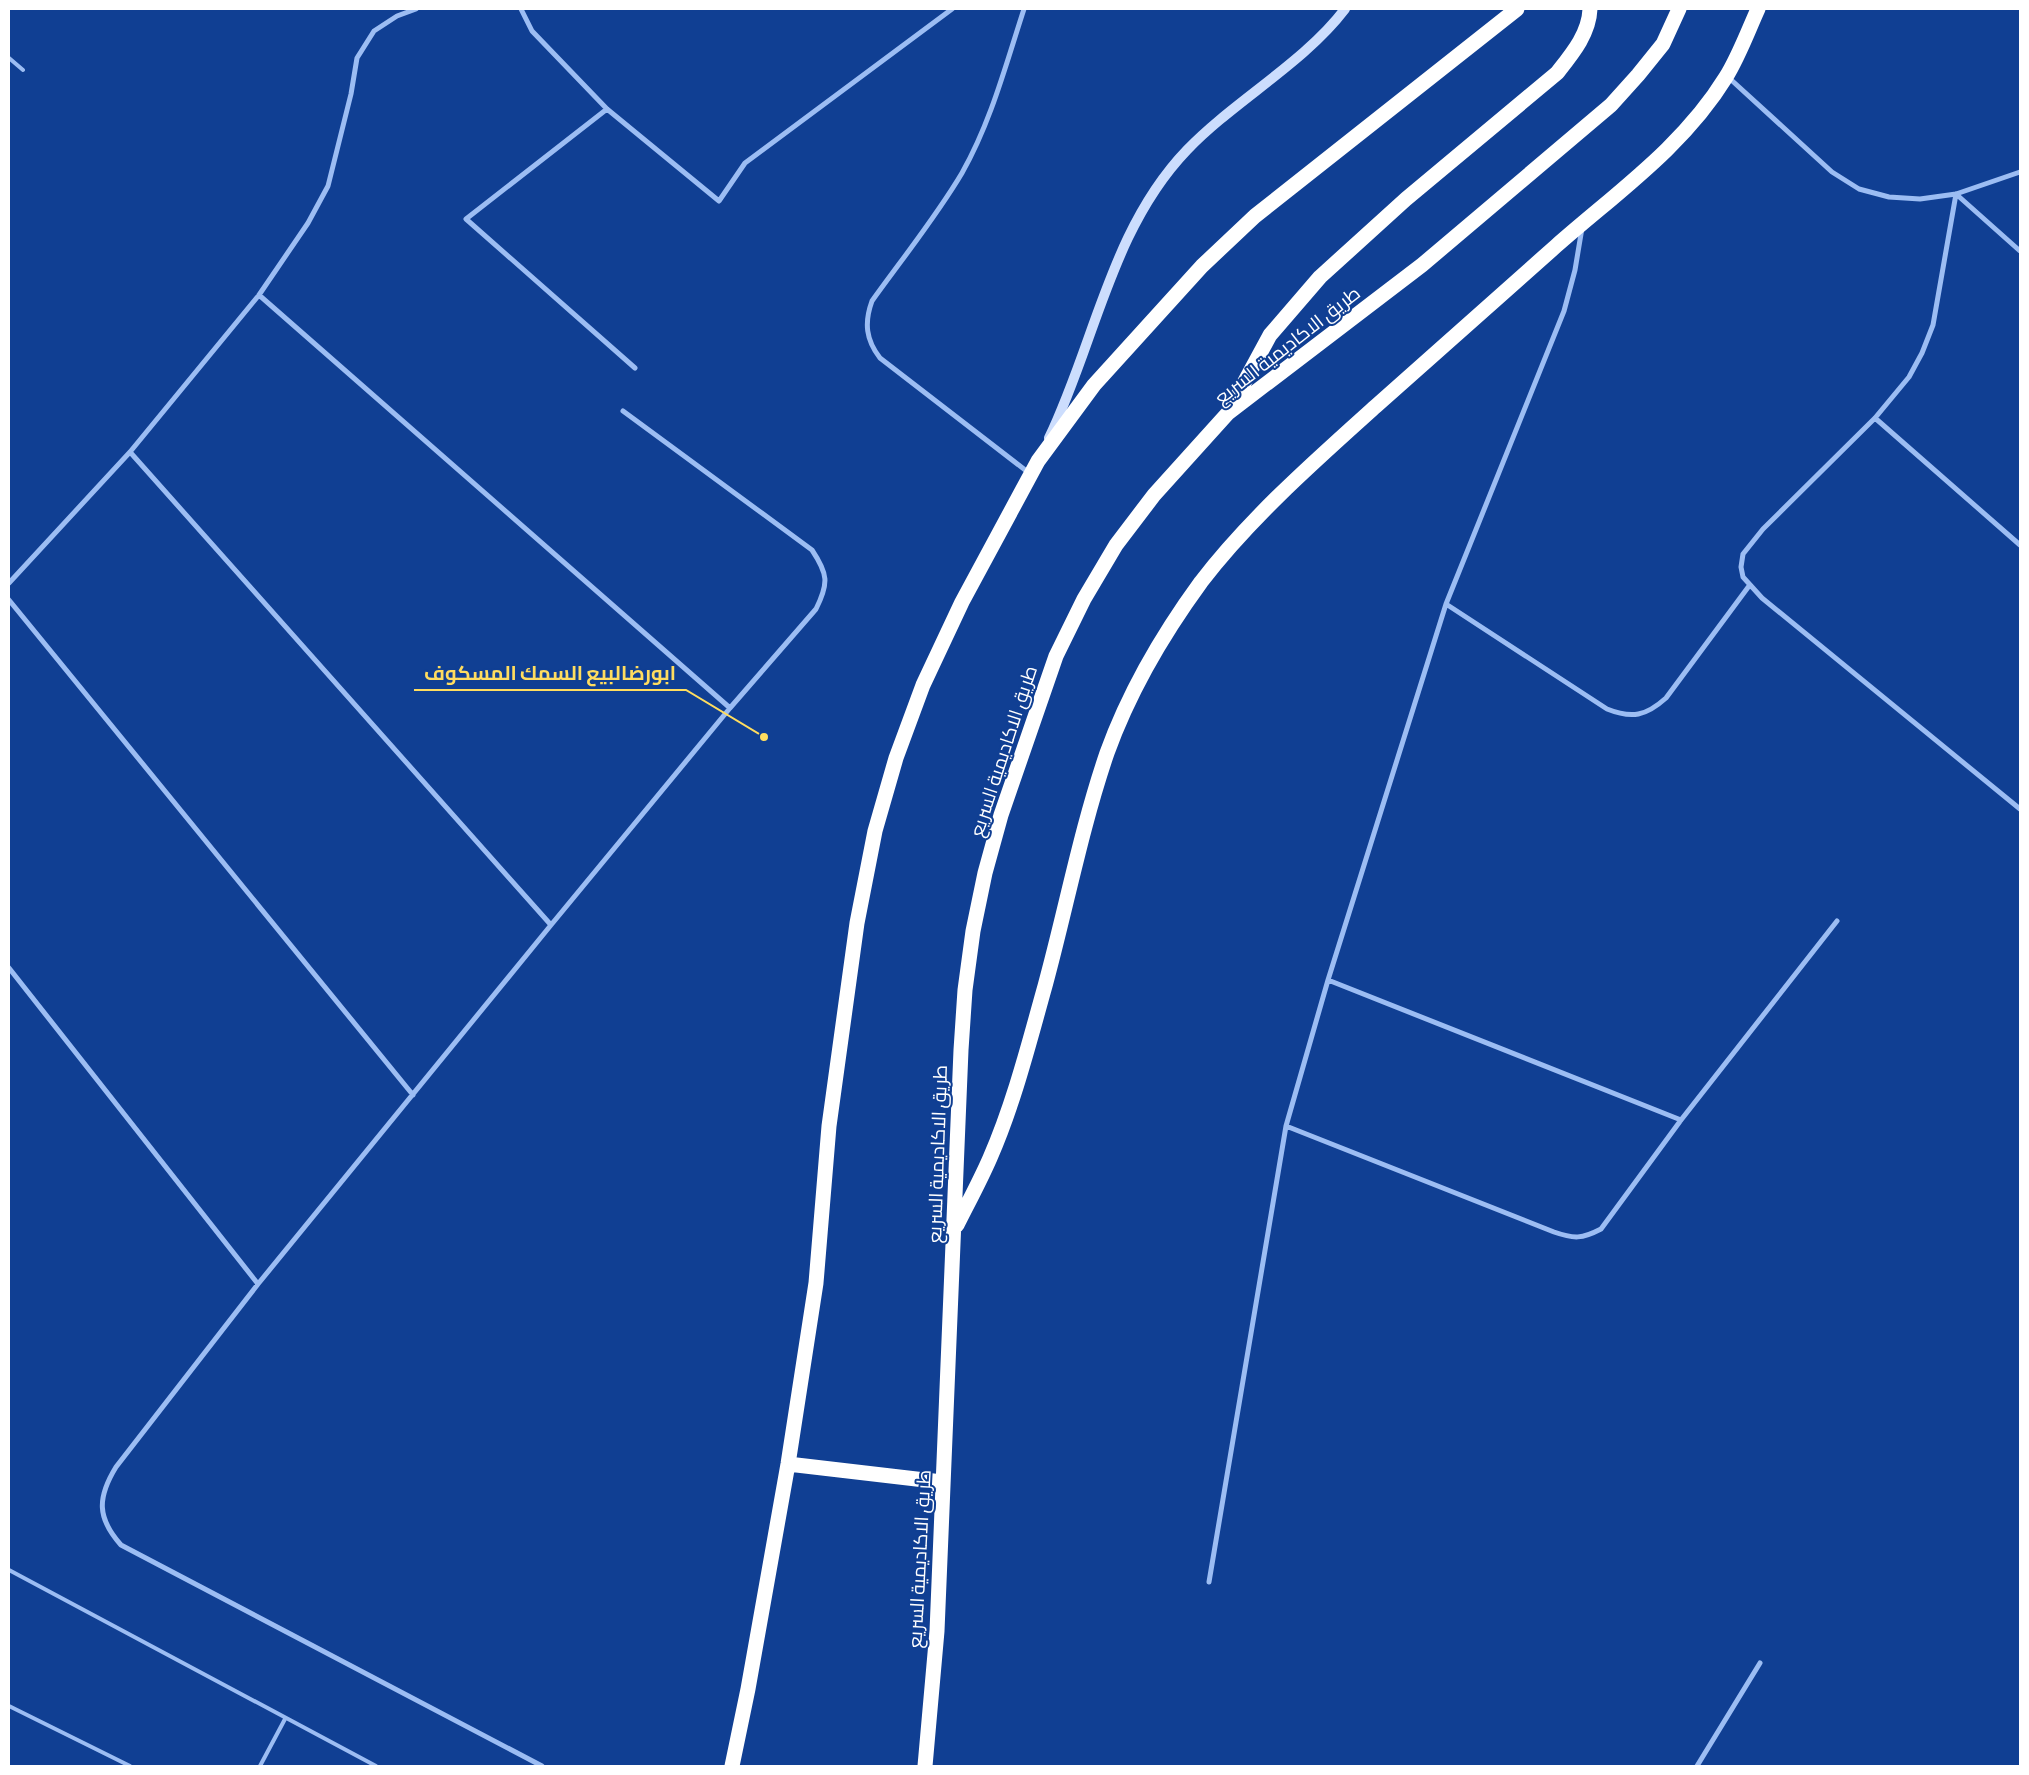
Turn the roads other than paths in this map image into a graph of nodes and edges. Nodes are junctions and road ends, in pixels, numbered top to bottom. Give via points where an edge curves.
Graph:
1 (416, 9) edge
2 (521, 9) edge
3 (952, 9) edge
4 (1024, 9) edge
5 (1345, 9) edge
6 (1517, 9) edge
7 (1590, 9) edge
8 (1679, 9) edge
9 (1758, 9) edge
10 (9, 58) edge
11 (23, 70) dead end
12 (1727, 76) junction
13 (607, 109) junction
14 (2020, 172) edge
15 (1956, 194) junction
16 (1583, 222) junction
17 (2020, 251) edge
18 (259, 294) junction
19 (635, 368) dead end
20 (623, 411) dead end
21 (1228, 413) junction
22 (1875, 418) junction
23 (130, 452) junction
24 (1034, 467) junction
25 (2020, 546) edge
26 (9, 583) edge
27 (1749, 586) junction
28 (9, 600) edge
29 (1446, 604) junction
30 (730, 708) junction
31 (2020, 809) edge
32 (1838, 922) dead end
33 (551, 925) junction
34 (9, 968) edge
35 (1328, 980) junction
36 (413, 1095) junction
37 (1681, 1120) junction
38 (1286, 1126) junction
39 (954, 1231) junction
40 (258, 1284) junction
41 (788, 1464) junction
42 (942, 1482) junction
43 (9, 1570) edge
44 (1209, 1582) dead end
45 (1760, 1663) dead end
46 (9, 1706) edge
47 (285, 1719) junction
48 (130, 1766) edge
49 (260, 1766) edge
50 (376, 1766) edge
51 (542, 1766) edge
52 (732, 1766) edge
53 (925, 1766) edge
54 (1697, 1766) edge

1 - 18 street via 374,30 357,58 328,186 308,223
2 - 13 street via 532,30
3 - 13 street via 744,163 719,201
4 - 24 street via 978,141 952,188 872,301 866,325 868,337 880,358
5 - 24 main road via 1315,41 1187,150 1153,192 1107,286 1073,382
6 - 24 highway via 1255,216 1202,266 1101,378
7 - 21 highway via 1584,34 1557,73 1406,199 1320,277 1270,335
8 - 21 highway, طريق الاكاديمية السريع via 1662,44 1611,105 1422,266
9 - 12 highway
10 - 11 lane
12 - 15 street via 1832,172 1859,189 1889,198 1920,199
12 - 16 highway via 1664,154
13 - 19 street via 466,218
14 - 15 street
15 - 17 street
15 - 22 street via 1933,325 1909,377
16 - 29 street via 1564,311
16 - 39 highway via 1323,454 1246,531 1202,581 1165,635 1134,692 1108,752 1011,1100 991,1157
18 - 23 street
18 - 30 street
20 - 30 street via 812,550 823,567 823,596 816,609
21 - 39 highway, طريق الاكاديمية السريع via 1154,495 1112,553 1084,599 1056,656 1025,742 1001,814 974,931 961,1050
22 - 25 street
22 - 27 street via 1748,547 1741,567
23 - 26 street
23 - 33 street
24 - 41 highway via 962,602 923,685 896,758 875,831 857,923 830,1117 816,1283
27 - 29 street via 1666,698 1654,709 1638,715 1622,715 1607,709
27 - 31 street
28 - 36 street
29 - 35 street
30 - 33 street
32 - 37 street
33 - 36 street
34 - 40 street
35 - 37 street
35 - 38 street
36 - 40 street
37 - 38 street via 1601,1229 1586,1237 1570,1237
38 - 44 street
39 - 42 highway, طريق الاكاديمية السريع
40 - 51 street via 107,1482 102,1516 110,1532 121,1545
41 - 42 highway
41 - 52 highway
42 - 53 highway, طريق الاكاديمية السريع via 937,1631
43 - 47 lane
45 - 54 street
46 - 48 lane
47 - 49 lane
47 - 50 lane

